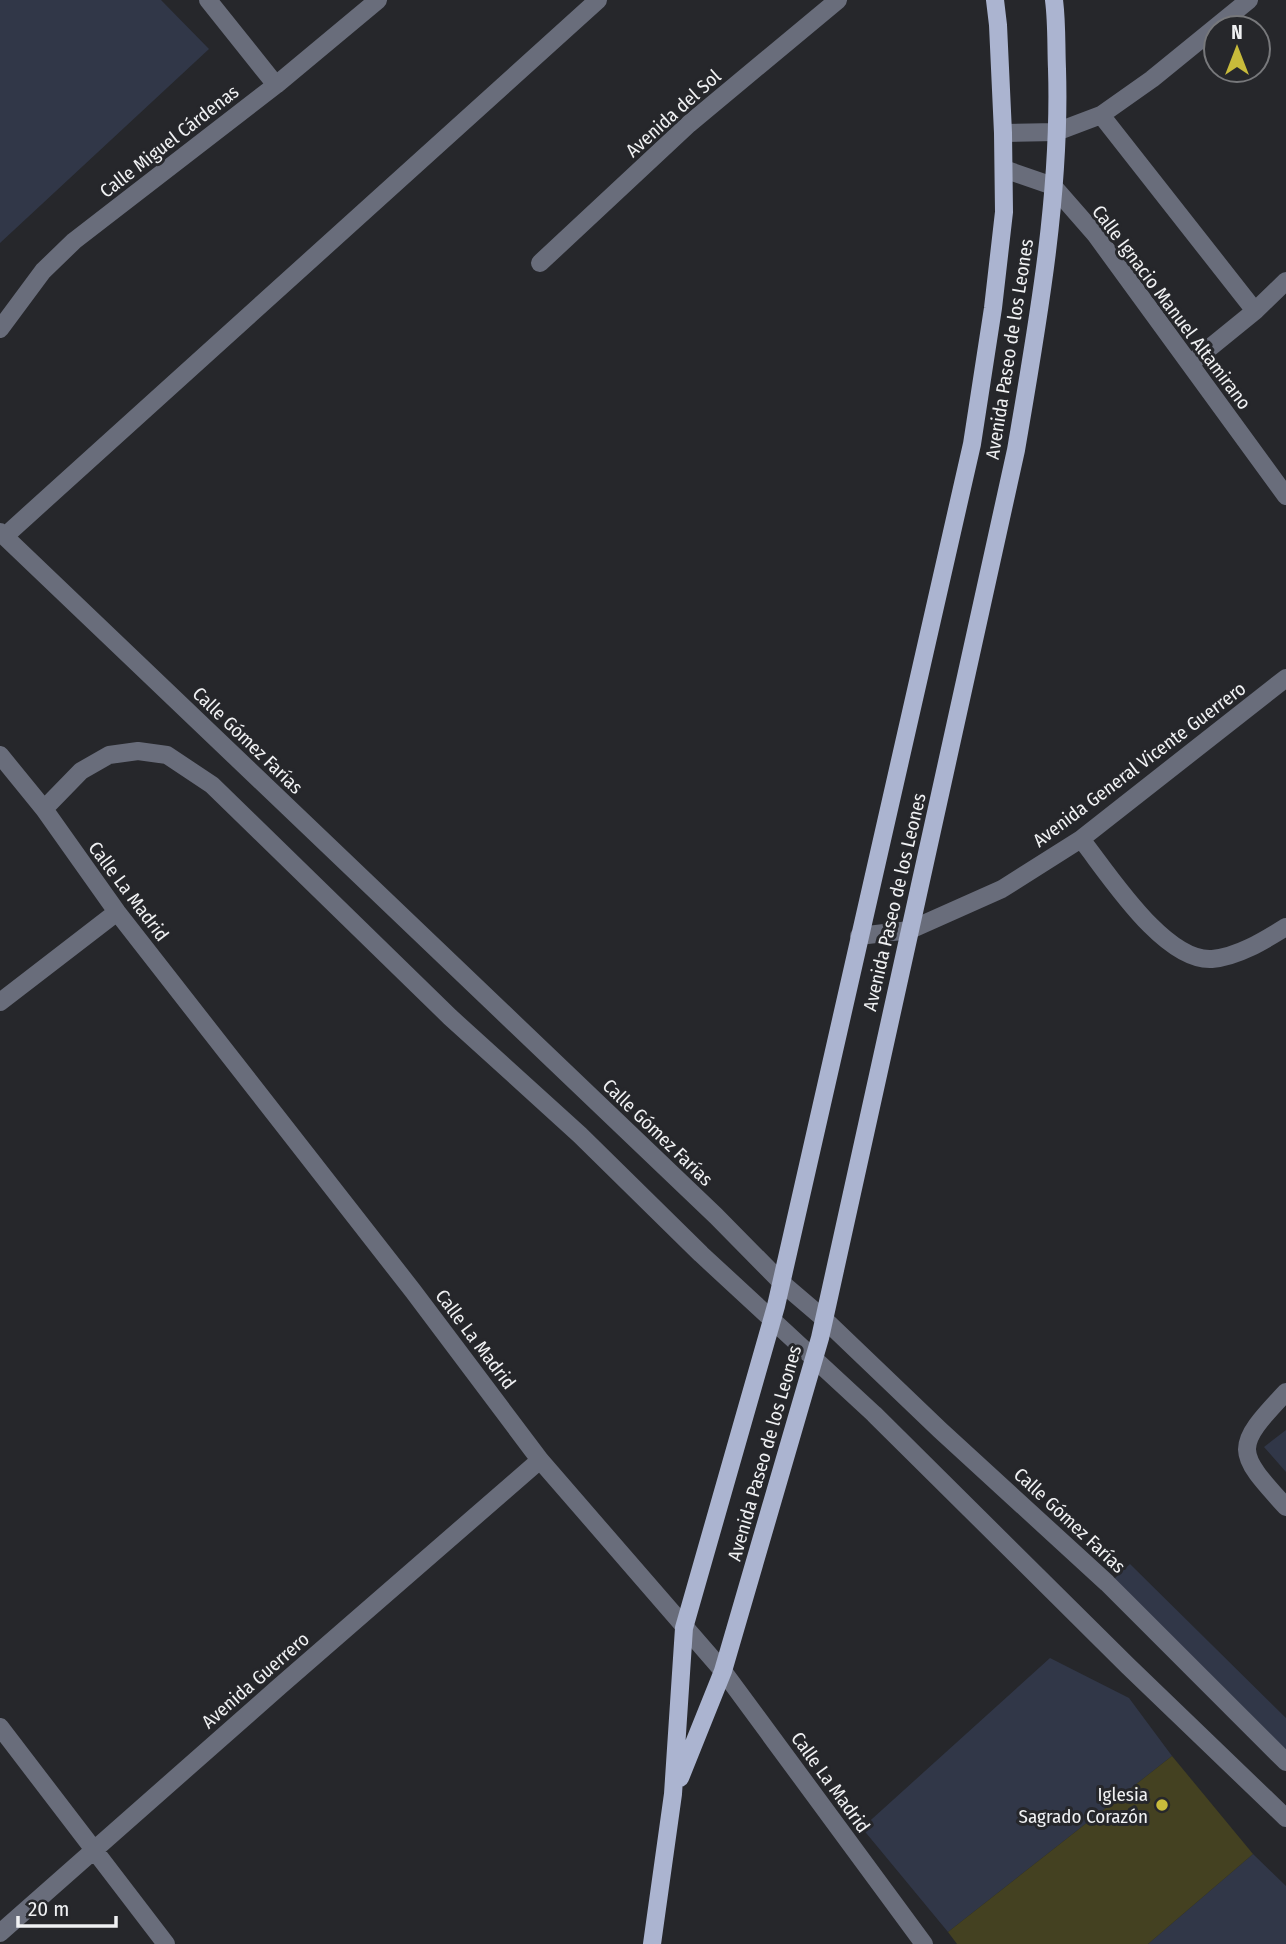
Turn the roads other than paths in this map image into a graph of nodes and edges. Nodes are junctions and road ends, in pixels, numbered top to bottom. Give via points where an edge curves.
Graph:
1 (208, 0) edge
2 (379, 0) edge
3 (598, 0) edge
4 (838, 0) edge
5 (995, 0) edge
6 (1054, 0) edge
7 (1249, 0) edge
8 (276, 85) junction
9 (1101, 116) junction
10 (1056, 132) junction
11 (1003, 134) junction
12 (1004, 169) junction
13 (1053, 186) junction
14 (540, 263) dead end
15 (1286, 282) edge
16 (1255, 311) junction
17 (0, 329) edge
18 (1191, 363) junction
19 (1286, 496) edge
20 (2, 534) edge
21 (1286, 678) edge
22 (0, 755) edge
23 (44, 809) junction
24 (1081, 839) junction
25 (117, 912) junction
26 (1286, 927) edge
27 (910, 930) junction
28 (859, 936) junction
29 (0, 1002) edge
30 (782, 1283) junction
31 (823, 1318) junction
32 (772, 1320) junction
33 (813, 1360) junction
34 (1286, 1392) edge
35 (540, 1461) junction
36 (1286, 1507) edge
37 (684, 1628) junction
38 (723, 1671) junction
39 (0, 1727) edge
40 (1286, 1762) edge
41 (673, 1794) junction
42 (1286, 1818) edge
43 (92, 1850) junction
44 (0, 1933) edge
45 (166, 1944) edge
46 (652, 1944) edge
47 (924, 1944) edge

1 - 8 street
2 - 8 street, Calle Miguel Cárdenas
3 - 20 street
4 - 14 street, Avenida del Sol via 689,124
5 - 11 main road, Avenida Paseo de los Leones
6 - 10 main road, Avenida Paseo de los Leones
7 - 9 street
8 - 17 street, Calle Miguel Cárdenas via 74,241 43,271
9 - 10 street
9 - 16 street
10 - 11 street
10 - 13 main road, Avenida Paseo de los Leones
11 - 12 main road, Avenida Paseo de los Leones
12 - 13 street, Calle Ignacio Manuel Altamirano
12 - 28 main road, Avenida Paseo de los Leones via 993,308 972,444
13 - 18 street, Calle Ignacio Manuel Altamirano via 1095,234
13 - 27 main road, Avenida Paseo de los Leones via 1016,450
15 - 16 street
16 - 18 street
18 - 19 street, Calle Ignacio Manuel Altamirano
20 - 30 street, Calle Gómez Farías
21 - 24 street, Avenida General Vicente Guerrero
22 - 23 street, Calle La Madrid
23 - 25 street, Calle La Madrid
23 - 32 street via 81,771 109,755 138,751 167,755 212,785
24 - 26 street via 1144,920 1181,951 1211,959 1248,949
24 - 27 street, Avenida General Vicente Guerrero via 1003,890
25 - 29 street
25 - 35 street, Calle La Madrid
27 - 28 street, Avenida General Vicente Guerrero
27 - 31 main road, Avenida Paseo de los Leones
28 - 30 main road, Avenida Paseo de los Leones
30 - 31 street, Calle Gómez Farías
30 - 32 main road, Avenida Paseo de los Leones
31 - 33 main road, Avenida Paseo de los Leones
31 - 40 street, Calle Gómez Farías via 1107,1583
32 - 33 street
32 - 37 main road, Avenida Paseo de los Leones
33 - 38 main road, Avenida Paseo de los Leones
33 - 42 street
34 - 36 street via 1257,1422 1245,1454
35 - 37 street, Calle La Madrid
35 - 43 street, Avenida Guerrero
37 - 38 street, Calle La Madrid
37 - 41 main road, Avenida Paseo de los Leones
38 - 41 main road, Avenida Paseo de los Leones
38 - 47 street, Calle La Madrid
39 - 43 street
41 - 46 main road, Avenida Paseo de los Leones
43 - 44 street, Avenida Guerrero
43 - 45 street

